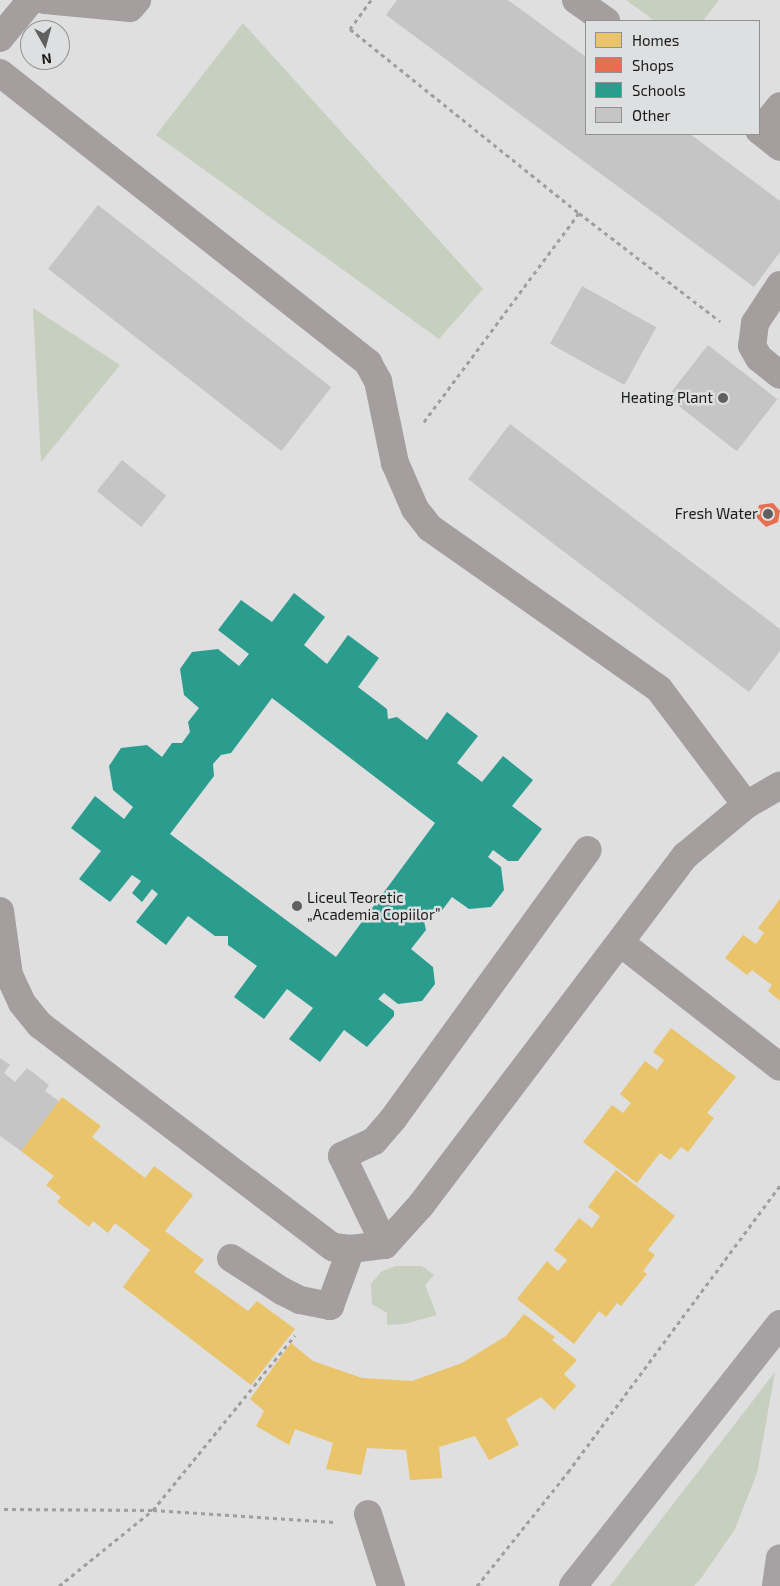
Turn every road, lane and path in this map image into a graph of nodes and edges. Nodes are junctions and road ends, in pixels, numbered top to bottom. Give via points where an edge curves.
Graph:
1 (31, 0) edge
2 (45, 0) edge
3 (137, 0) edge
4 (372, 0) edge
5 (576, 0) edge
6 (605, 20) edge
7 (0, 38) edge
8 (0, 73) edge
9 (780, 106) edge
10 (766, 136) edge
11 (579, 213) junction
12 (780, 285) edge
13 (752, 346) junction
14 (780, 375) edge
15 (451, 384) dead end
16 (780, 786) edge
17 (746, 805) junction
18 (588, 850) dead end
19 (0, 912) edge
20 (622, 944) junction
21 (780, 1067) edge
22 (780, 1185) edge
23 (385, 1245) junction
24 (351, 1249) junction
25 (231, 1258) dead end
26 (330, 1306) junction
27 (780, 1324) edge
28 (4, 1508) dead end
29 (152, 1510) junction
30 (368, 1514) dead end
31 (341, 1522) dead end
32 (780, 1558) edge
33 (60, 1586) edge
34 (391, 1586) edge
35 (477, 1586) edge
36 (573, 1586) edge
37 (776, 1586) edge

1 - 7 lane
2 - 3 lane via 130,8
4 - 11 path via 350,29
5 - 6 lane
8 - 17 lane via 368,363 378,381 395,463 416,509 430,528 660,689
9 - 10 lane
11 - 13 path
11 - 15 path
12 - 13 lane via 755,323
13 - 14 lane via 759,358
16 - 17 lane
17 - 20 lane via 686,856
18 - 23 lane via 393,1119 374,1141 342,1156
19 - 24 lane via 9,975 22,1002 40,1025 333,1247
20 - 21 lane
20 - 23 lane via 421,1205
22 - 35 path via 568,1472
23 - 24 lane
24 - 26 lane
25 - 26 lane via 300,1300
26 - 29 path via 290,1339
27 - 36 main road
28 - 29 path
29 - 31 path
29 - 33 path
30 - 34 lane
32 - 37 main road

